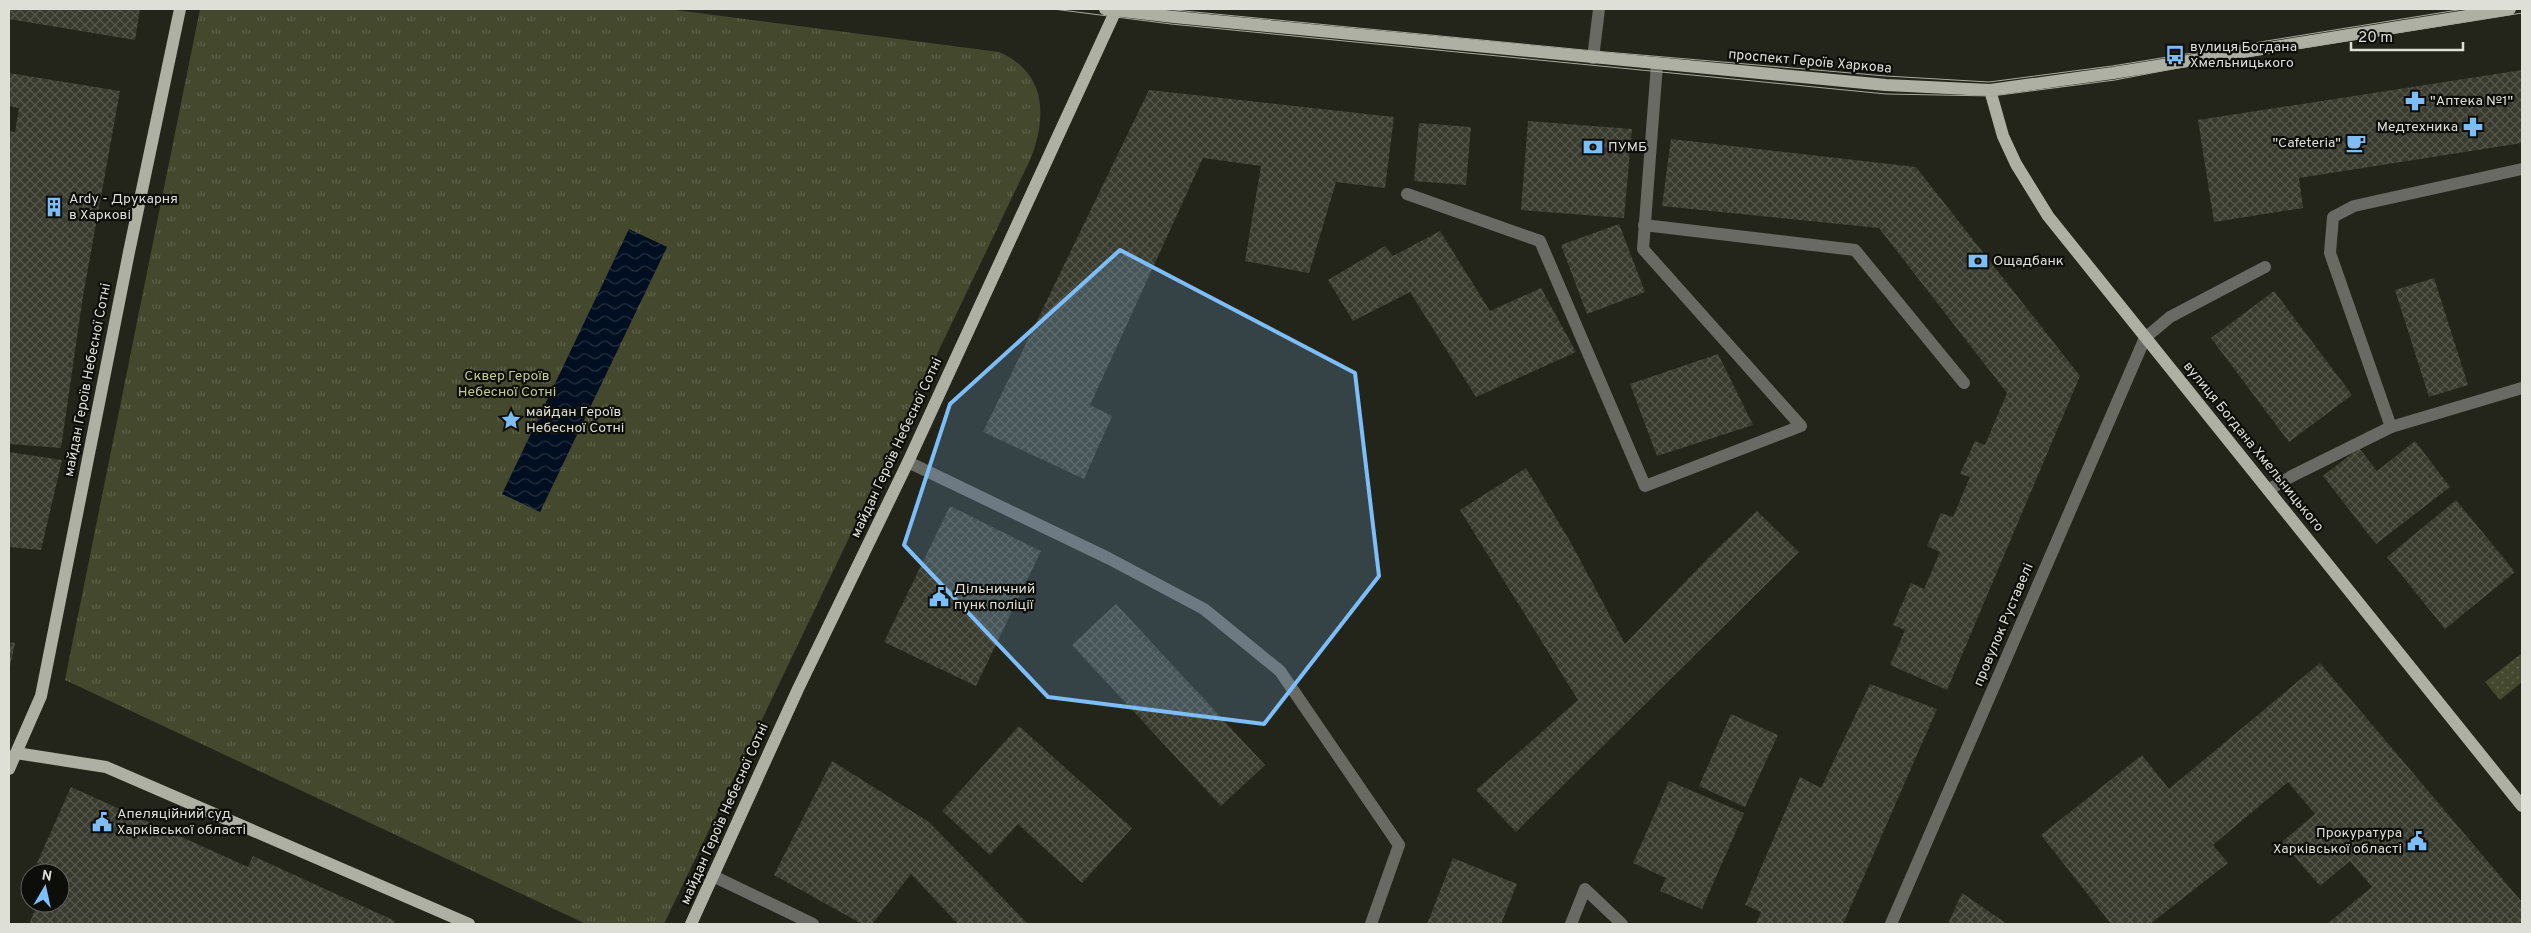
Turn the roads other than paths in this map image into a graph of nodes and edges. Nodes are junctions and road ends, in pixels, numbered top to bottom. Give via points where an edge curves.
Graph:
1 (180, 9) edge
2 (1112, 9) edge
3 (1599, 9) edge
4 (2510, 9) edge
5 (1593, 58) junction
6 (1657, 64) junction
7 (1990, 90) junction
8 (2522, 169) edge
9 (1407, 194) dead end
10 (1644, 225) junction
11 (2266, 267) dead end
12 (2145, 338) junction
13 (1964, 383) dead end
14 (2522, 388) edge
15 (2391, 428) junction
16 (908, 462) junction
17 (2268, 490) junction
18 (12, 753) edge
19 (9, 769) edge
20 (2522, 806) edge
21 (713, 876) junction
22 (469, 924) edge
23 (691, 924) edge
24 (812, 924) edge
25 (1371, 924) edge
26 (1571, 924) edge
27 (1622, 924) edge
28 (1891, 924) edge

1 - 18 main road, майдан Героїв Небесної Сотні via 41,696
2 - 5 main road, проспект Героїв Харкова
2 - 16 main road, майдан Героїв Небесної Сотні
3 - 5 street
4 - 7 main road, проспект Героїв Харкова
5 - 6 main road, проспект Героїв Харкова
6 - 7 main road, проспект Героїв Харкова via 1886,85
6 - 10 street
7 - 12 main road, вулиця Богдана Хмельницького via 2003,136 2043,209
8 - 15 street via 2354,206 2333,217 2330,253
9 - 10 street via 1540,241 1645,486 1801,426 1643,249
10 - 13 street via 1855,250
11 - 12 street via 2170,317
12 - 17 main road, вулиця Богдана Хмельницького
12 - 28 street, провулок Руставелі
14 - 15 street
15 - 17 street
16 - 21 main road, майдан Героїв Небесної Сотні via 798,689
16 - 25 street via 1108,558 1204,609 1280,671 1399,845
17 - 20 main road, вулиця Богдана Хмельницького
18 - 19 main road, майдан Героїв Небесної Сотні
18 - 22 main road via 106,767
21 - 23 main road, майдан Героїв Небесної Сотні
21 - 24 street
26 - 27 street via 1586,890

